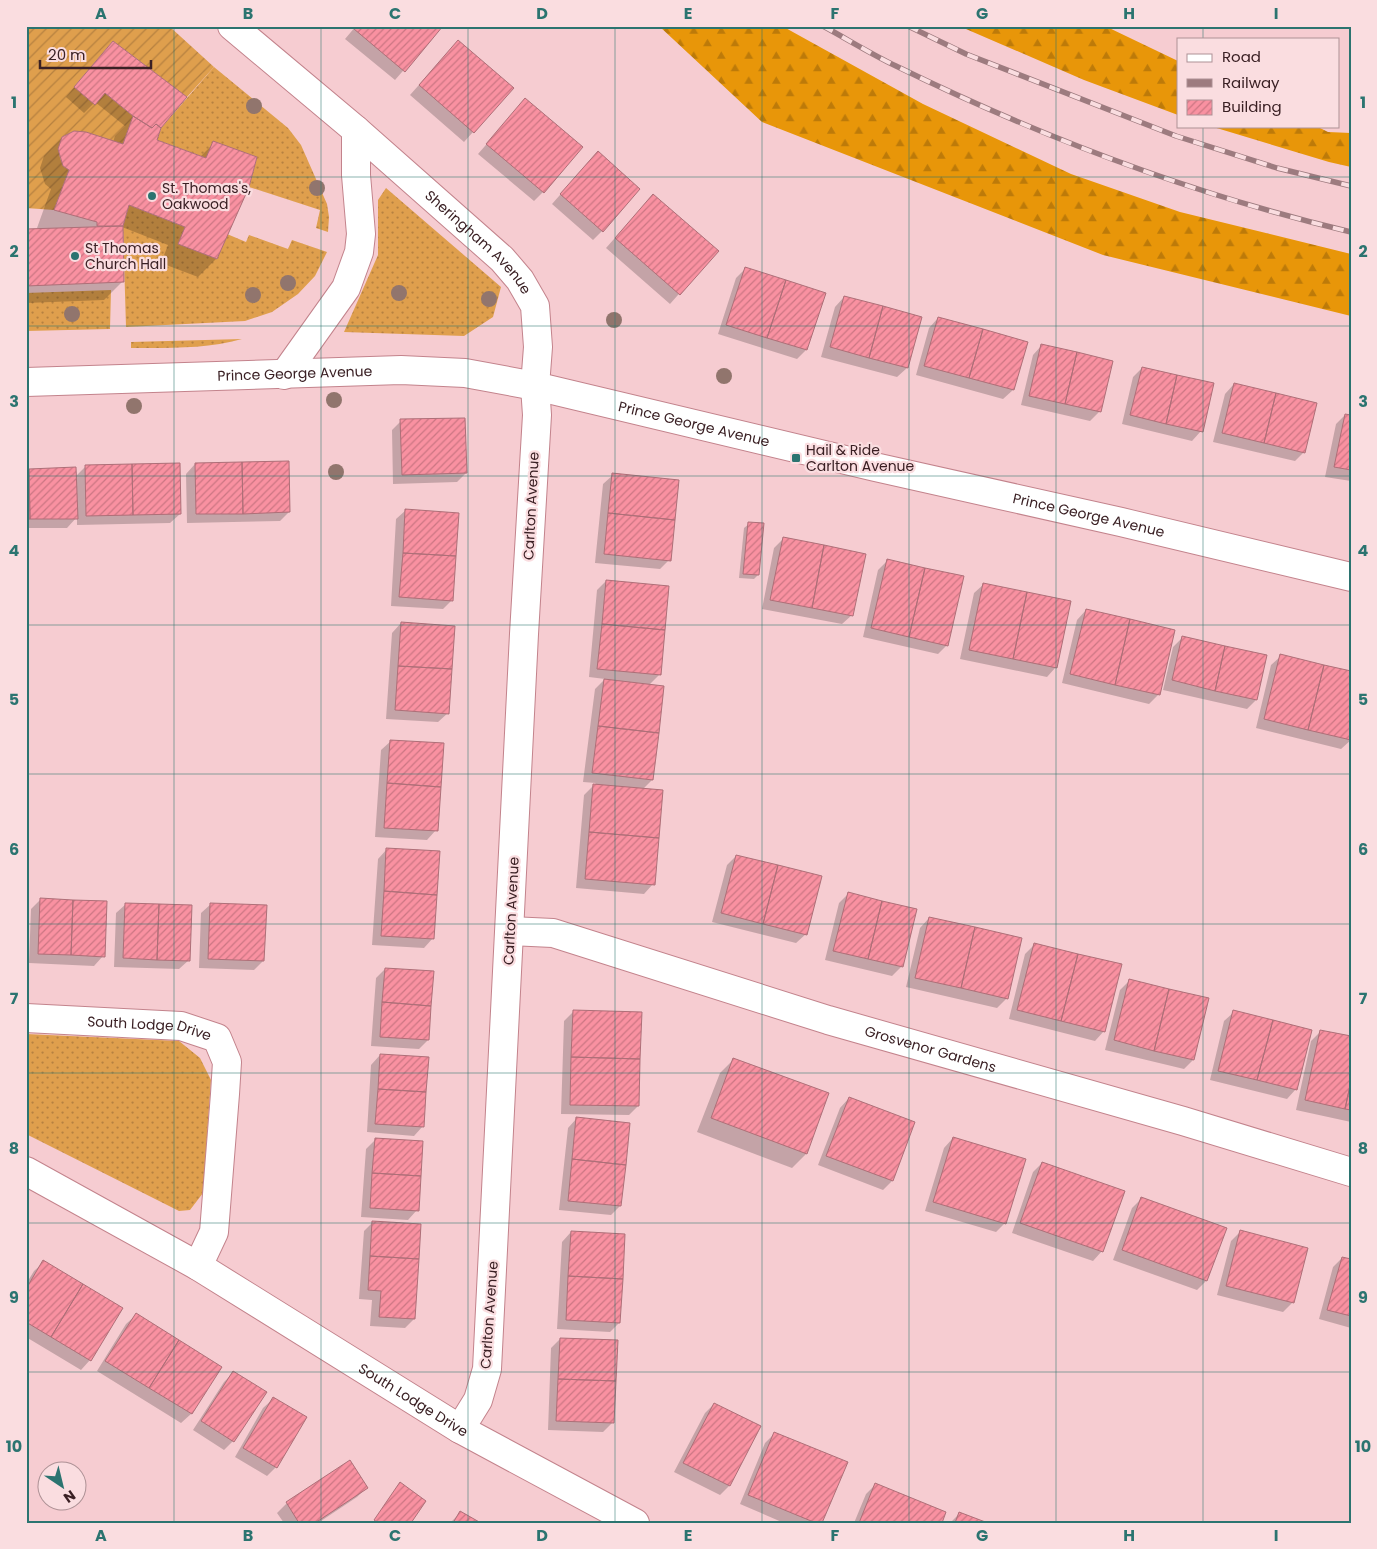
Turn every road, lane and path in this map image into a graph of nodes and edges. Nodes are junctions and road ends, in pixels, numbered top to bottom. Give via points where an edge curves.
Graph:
1 (232, 26) edge
2 (356, 130) junction
3 (284, 375) junction
4 (26, 382) edge
5 (535, 386) junction
6 (1351, 576) edge
7 (510, 931) junction
8 (26, 1018) edge
9 (26, 1171) edge
10 (1351, 1172) edge
11 (198, 1266) junction
12 (460, 1429) junction
13 (635, 1523) edge

1 - 2 street, Sheringham Avenue
2 - 3 street via 359,252 346,288
2 - 5 street, Sheringham Avenue via 502,259 520,280 535,306 538,347
3 - 4 street, Prince George Avenue
3 - 5 street, Prince George Avenue via 436,371
5 - 6 street, Prince George Avenue
5 - 7 street, Carlton Avenue
7 - 10 street, Grosvenor Gardens via 553,933 828,1020
7 - 12 street, Carlton Avenue via 488,1370 478,1400
8 - 11 street, South Lodge Drive via 181,1026 217,1038 227,1062 214,1232
9 - 11 street, South Lodge Drive
11 - 12 street, South Lodge Drive
12 - 13 street, South Lodge Drive

